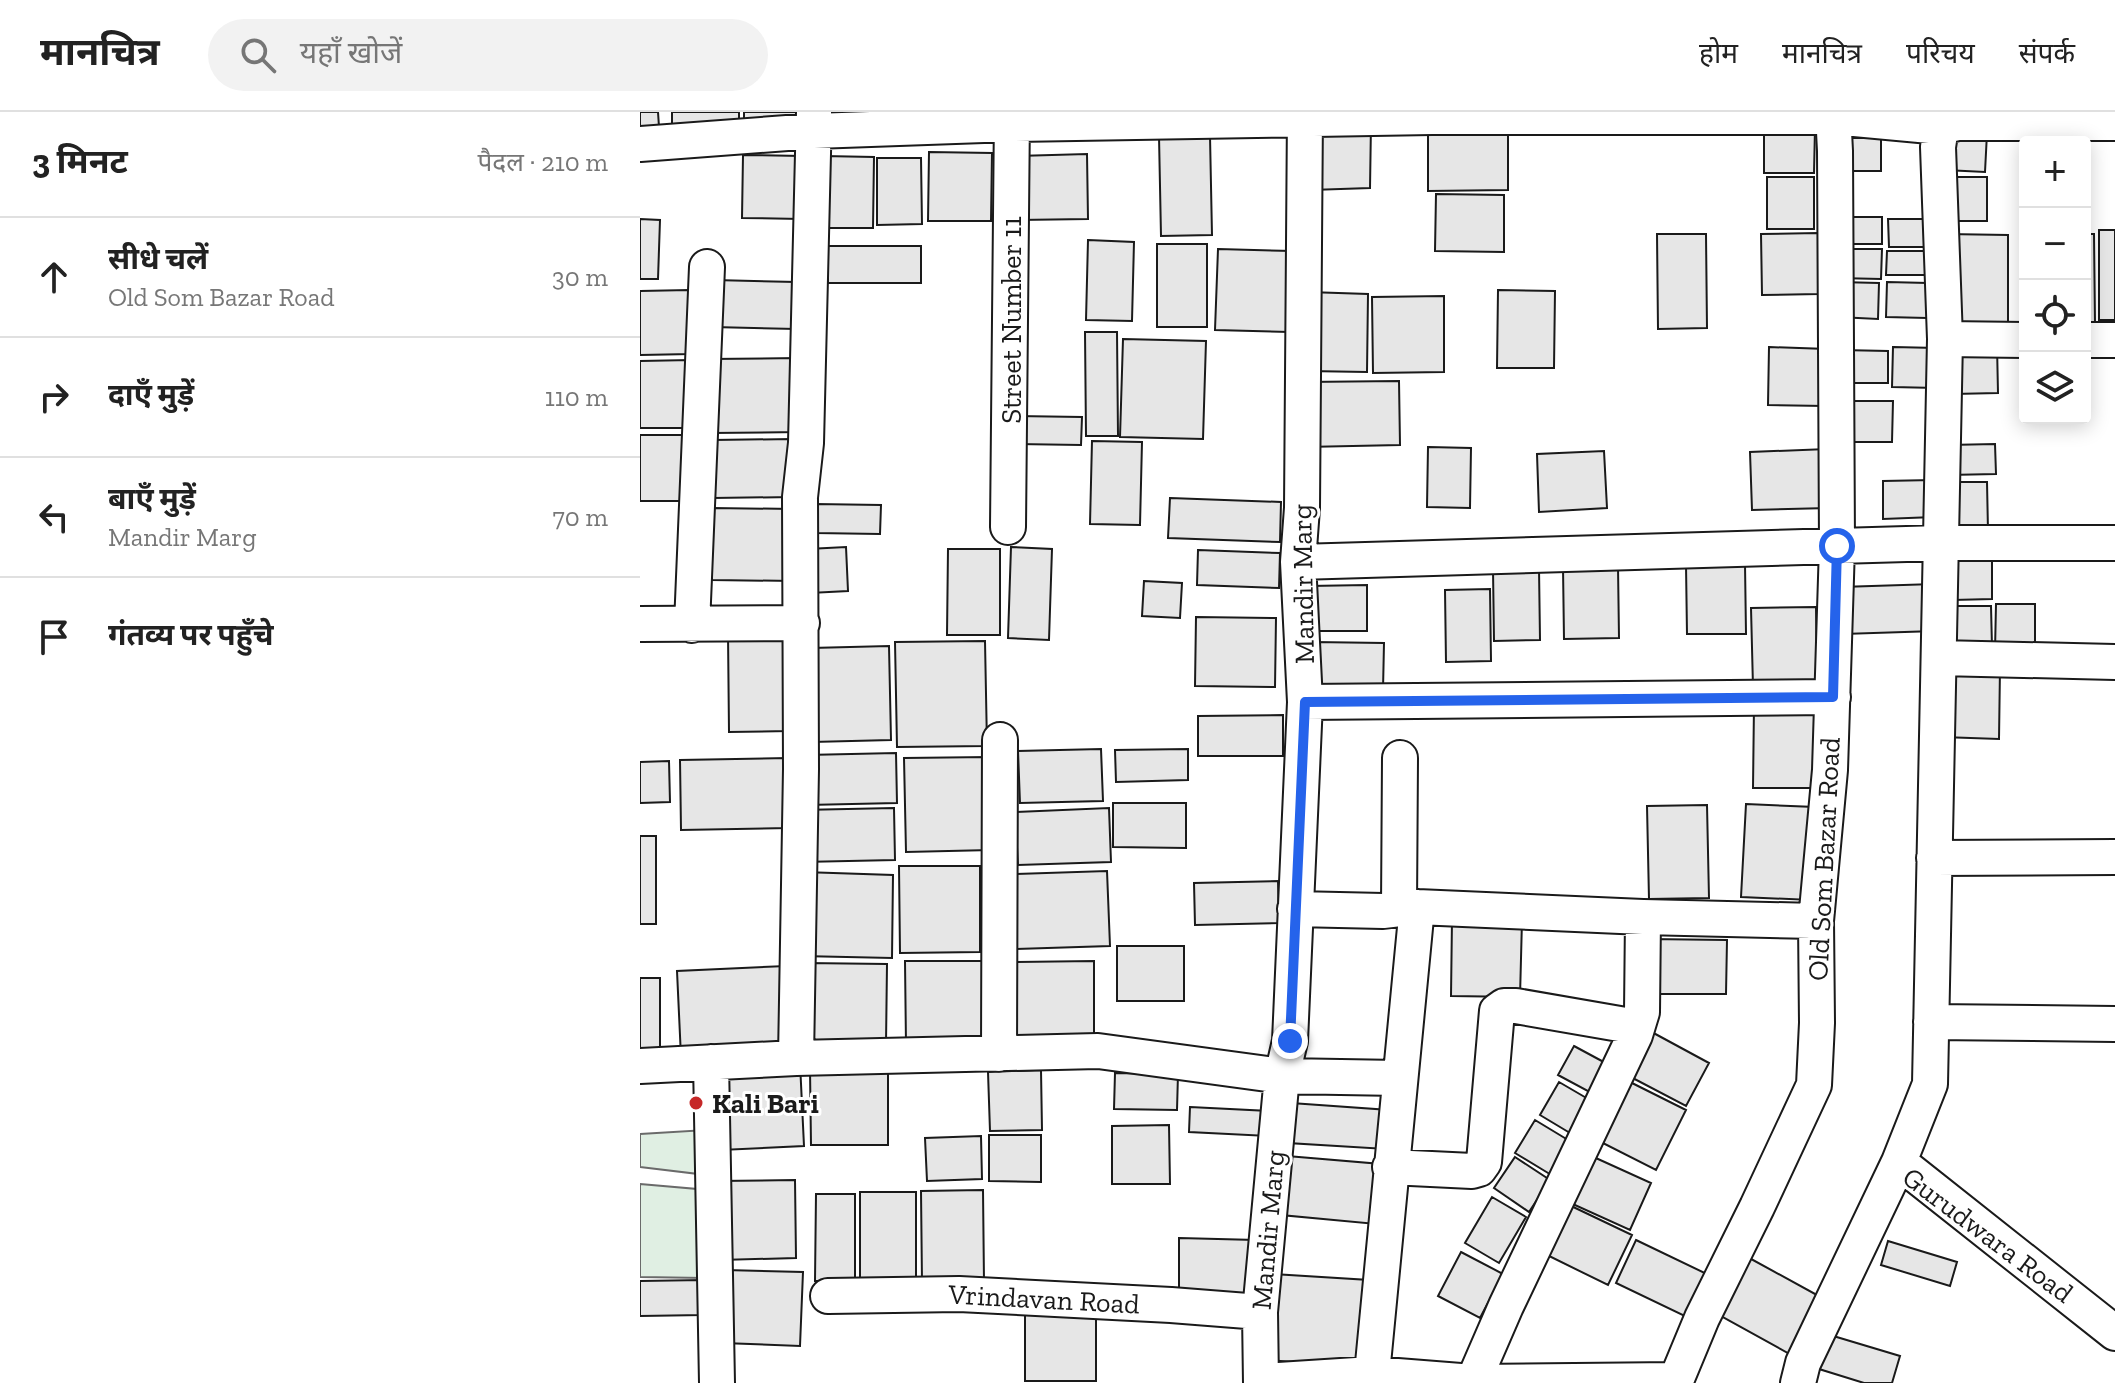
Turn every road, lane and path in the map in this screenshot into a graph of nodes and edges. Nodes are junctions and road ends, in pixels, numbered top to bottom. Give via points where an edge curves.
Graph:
1 (1432, 114) edge
2 (1305, 115) edge
3 (1833, 115) edge
4 (1110, 117) edge
5 (1012, 118) edge
6 (814, 122) edge
7 (2115, 123) edge
8 (1941, 127) junction
9 (640, 144) edge
10 (707, 267) dead end
11 (1945, 339) junction
12 (2019, 340) edge
13 (2091, 340) edge
14 (2115, 340) edge
15 (1008, 527) dead end
16 (1941, 543) junction
17 (2115, 543) edge
18 (1837, 546) junction
19 (1298, 562) junction
20 (802, 623) junction
21 (640, 624) edge
22 (692, 625) junction
23 (1939, 658) junction
24 (2115, 662) edge
25 (1833, 697) junction
26 (1305, 702) junction
27 (1000, 740) dead end
28 (1400, 758) dead end
29 (2115, 857) edge
30 (1934, 858) junction
31 (1408, 908) junction
32 (1295, 909) junction
33 (1643, 917) junction
34 (1816, 921) junction
35 (1931, 1022) junction
36 (2115, 1024) edge
37 (1637, 1027) junction
38 (999, 1054) junction
39 (796, 1058) junction
40 (711, 1062) junction
41 (640, 1066) edge
42 (1282, 1076) junction
43 (1399, 1078) junction
44 (1899, 1162) junction
45 (1390, 1167) junction
46 (828, 1296) dead end
47 (1260, 1312) junction
48 (2115, 1333) edge
49 (1372, 1374) junction
50 (1675, 1381) edge
51 (1261, 1382) edge
52 (1473, 1382) edge
53 (717, 1383) edge
54 (1798, 1383) edge

1 - 2 street
1 - 3 street
2 - 4 street
2 - 19 street, Mandir Marg
3 - 8 street
3 - 18 street, Old Som Bazar Road
4 - 5 street
5 - 6 street
5 - 15 street, Street Number 11
6 - 9 street
6 - 20 street via 800,497
7 - 8 street
8 - 11 street
10 - 22 street
11 - 12 street
11 - 16 street
13 - 14 street
16 - 17 street
16 - 18 street
16 - 23 street
18 - 19 street
18 - 25 street, Old Som Bazar Road
19 - 26 street, Mandir Marg
20 - 22 street
20 - 39 street
21 - 22 street
23 - 24 street
23 - 30 street
25 - 26 street
25 - 34 street, Old Som Bazar Road
26 - 32 street, Mandir Marg
27 - 38 street
28 - 31 street
29 - 30 street
30 - 35 street
31 - 32 street
31 - 33 street
31 - 43 street
32 - 42 street, Mandir Marg via 1290,1041
33 - 34 street
33 - 37 street via 1642,1012
34 - 50 street, Old Som Bazar Road via 1814,1085
35 - 36 street
35 - 44 street via 1930,1084
37 - 45 street via 1504,1006 1497,1011 1484,1162 1472,1171
37 - 52 street
38 - 39 street
38 - 42 street via 1098,1051
39 - 40 street
40 - 41 street
40 - 53 street
42 - 43 street
42 - 47 street, Mandir Marg
43 - 45 street
44 - 48 street, Gurudwara Road
44 - 54 street, Gurudwara Road
45 - 49 street
46 - 47 street, Vrindavan Road via 959,1294
47 - 51 street, Mandir Marg
49 - 51 street
49 - 52 street
50 - 52 street

